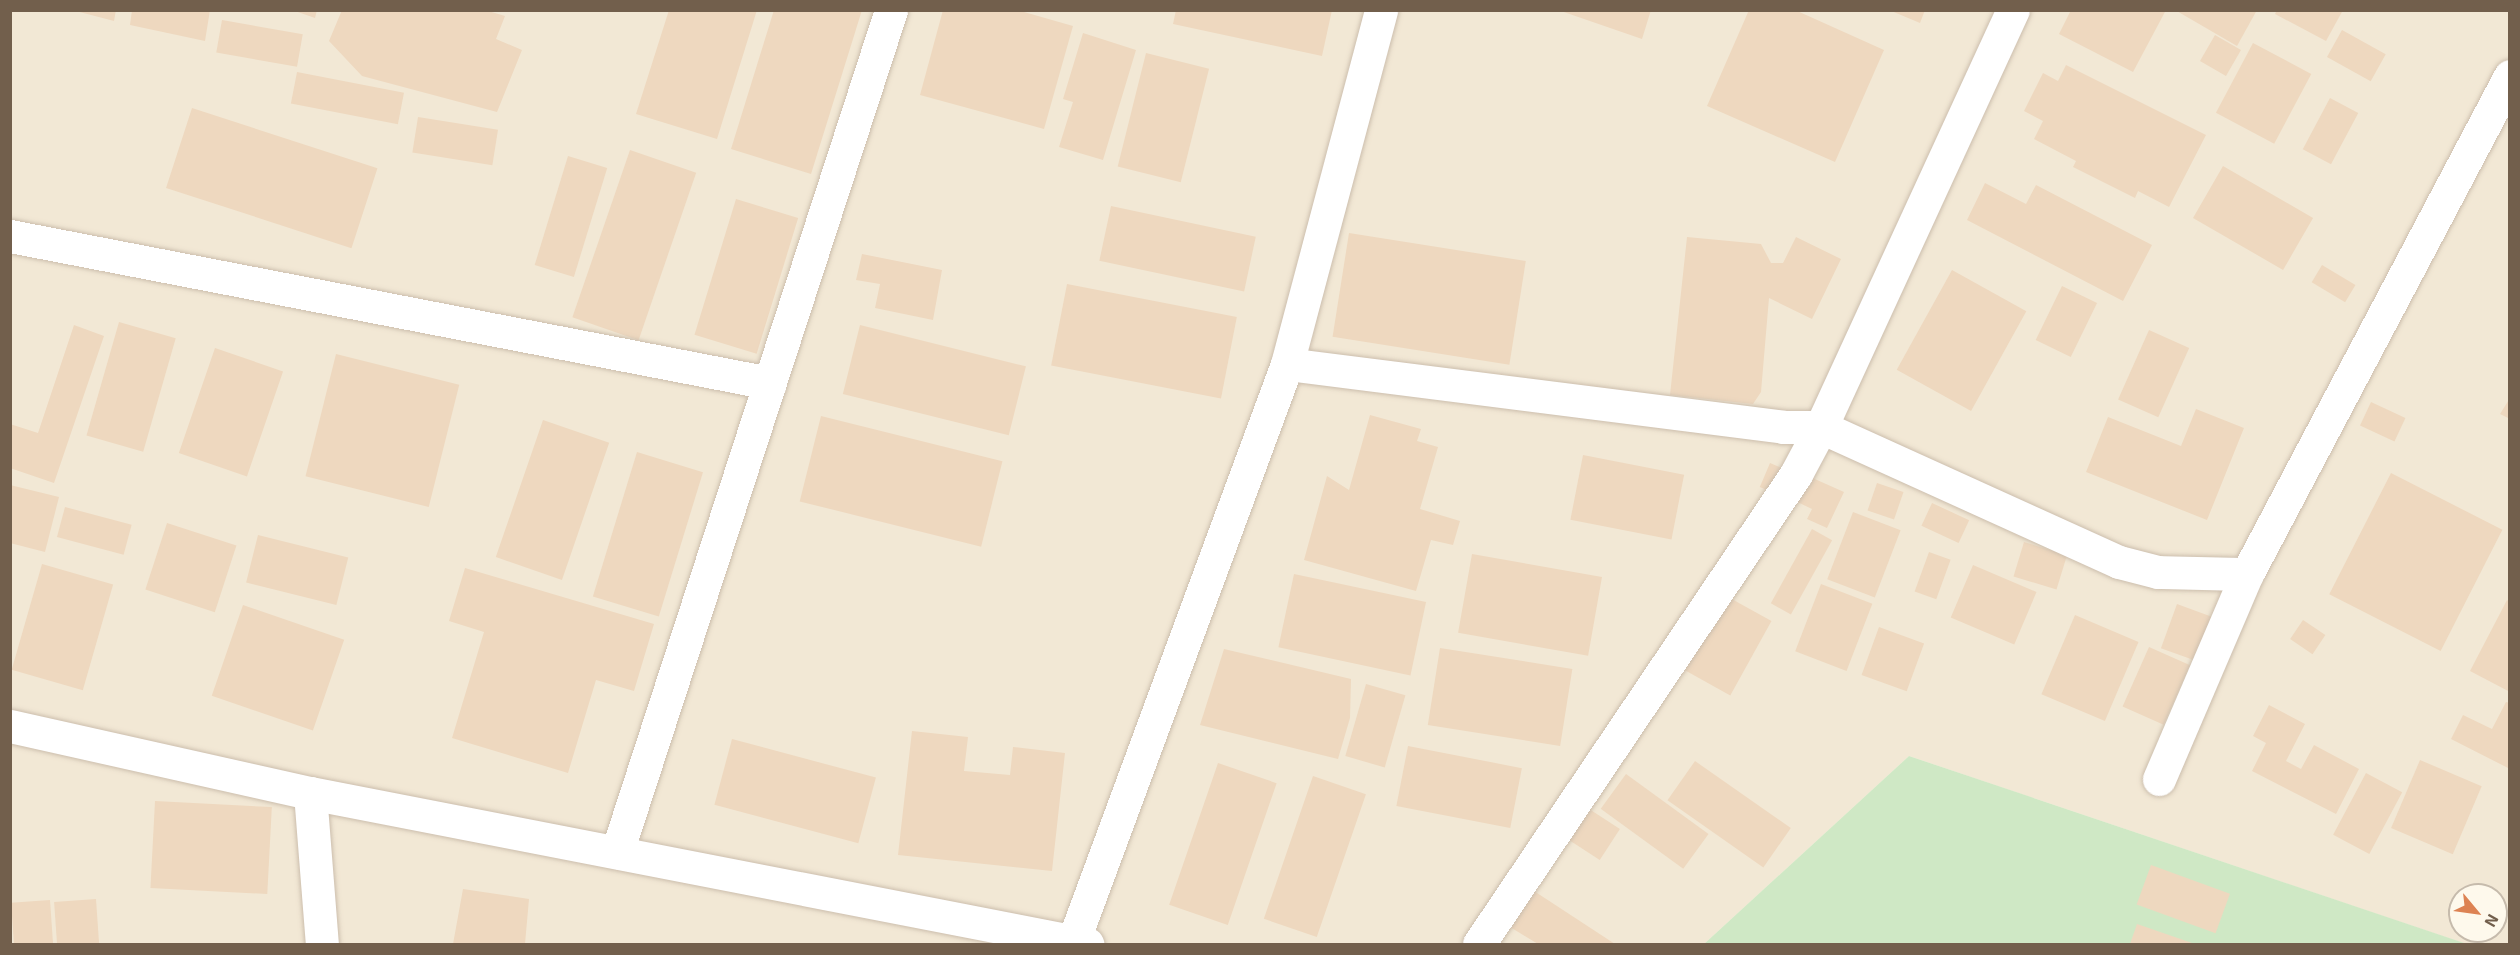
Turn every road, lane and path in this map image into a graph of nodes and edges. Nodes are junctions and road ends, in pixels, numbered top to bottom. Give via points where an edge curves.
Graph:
1 (891, 10) edge
2 (1381, 10) edge
3 (2013, 10) edge
4 (2510, 76) edge
5 (10, 236) edge
6 (1287, 364) junction
7 (770, 382) junction
8 (1821, 427) junction
9 (2247, 574) junction
10 (10, 726) edge
11 (2158, 779) dead end
12 (310, 793) junction
13 (617, 852) junction
14 (1080, 943) edge
15 (322, 945) edge
16 (1479, 945) edge

1 - 7 street
2 - 6 street
3 - 8 street
4 - 9 street
5 - 7 street
6 - 8 street via 1783,427
6 - 14 street
7 - 13 street
8 - 9 street via 2119,562 2158,572
8 - 16 street via 1796,474
9 - 11 street
10 - 12 street
12 - 13 street
12 - 15 street
13 - 14 street

